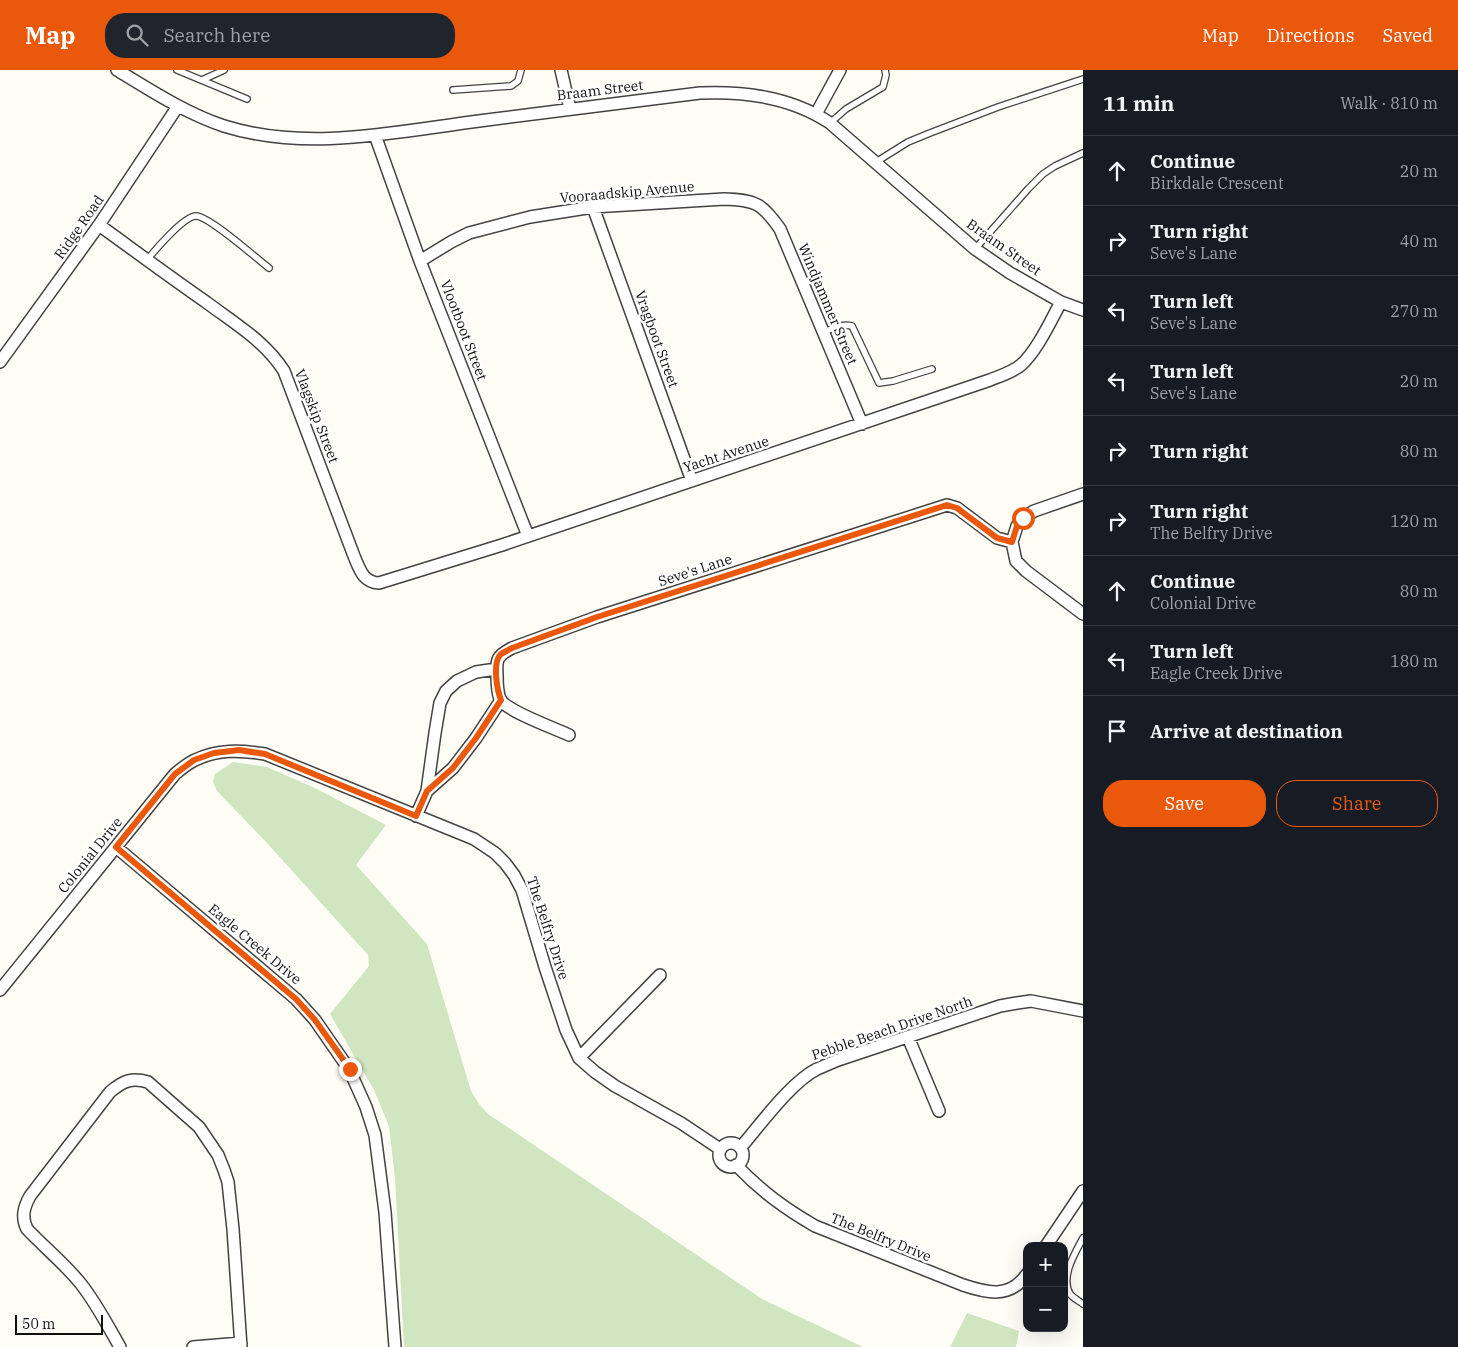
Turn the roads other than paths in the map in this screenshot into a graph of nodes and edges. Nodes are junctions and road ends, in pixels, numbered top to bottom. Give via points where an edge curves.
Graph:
1 (117, 70) edge
2 (177, 70) edge
3 (224, 70) edge
4 (521, 70) edge
5 (561, 70) edge
6 (840, 70) edge
7 (885, 70) edge
8 (1083, 79) edge
9 (202, 80) junction
10 (453, 90) dead end
11 (247, 99) dead end
12 (178, 106) junction
13 (570, 109) junction
14 (816, 114) junction
15 (830, 122) junction
16 (375, 135) junction
17 (1083, 153) edge
18 (876, 162) junction
19 (755, 203) joint
20 (593, 207) junction
21 (99, 225) junction
22 (976, 249) junction
23 (147, 260) junction
24 (420, 261) junction
25 (269, 268) dead end
26 (1061, 302) junction
27 (1083, 310) edge
28 (823, 332) junction
29 (0, 362) edge
30 (932, 369) dead end
31 (862, 424) junction
32 (692, 481) junction
33 (1083, 494) edge
34 (528, 536) junction
35 (1012, 542) junction
36 (367, 580) joint
37 (1083, 614) edge
38 (496, 669) junction
39 (501, 700) junction
40 (569, 735) dead end
41 (214, 753) joint
42 (427, 791) junction
43 (416, 816) junction
44 (116, 847) junction
45 (660, 975) dead end
46 (0, 990) edge
47 (1083, 1011) edge
48 (908, 1037) junction
49 (579, 1058) junction
50 (939, 1111) dead end
51 (740, 1147) junction
52 (720, 1149) junction
53 (736, 1166) junction
54 (1083, 1191) edge
55 (1083, 1238) edge
56 (1049, 1242) edge
57 (1023, 1278) edge
58 (1083, 1304) edge
59 (241, 1345) edge
60 (120, 1347) edge
61 (193, 1347) edge
62 (395, 1347) edge

1 - 12 street, Braam Street
2 - 9 lane
3 - 9 lane
4 - 10 lane via 518,81 511,86
5 - 13 street
6 - 14 street
7 - 15 lane via 883,87
8 - 18 lane via 930,133
9 - 11 lane
12 - 16 street, Braam Street via 223,126 266,136 310,140
12 - 21 street, Ridge Road
13 - 14 street, Braam Street via 723,92 770,97
13 - 16 street, Braam Street
14 - 15 street, Braam Street
15 - 18 street, Braam Street
16 - 24 street, Vlootboot Street
17 - 22 lane via 1043,174
18 - 22 street, Braam Street
19 - 20 street, Vooraadskip Avenue via 724,199
19 - 28 street, Windjammer Street via 766,210 780,229
20 - 24 street, Vooraadskip Avenue via 530,217 469,233
20 - 32 street, Vragboot Street
21 - 23 street, Vlagskip Street
21 - 29 street, Ridge Road
22 - 26 street, Braam Street
23 - 25 lane via 186,219 195,216 210,222
23 - 36 street, Vlagskip Street via 267,349 284,370 354,556
24 - 34 street, Vlootboot Street
26 - 27 street, Braam Street
26 - 31 street, Yacht Avenue via 1031,355 1021,365 990,380
28 - 30 lane via 852,326 879,382
28 - 31 street, Windjammer Street
31 - 32 street, Yacht Avenue
32 - 34 street, Yacht Avenue
33 - 35 street via 1023,518
34 - 36 street, Yacht Avenue via 379,583
35 - 37 street via 1016,561
35 - 38 street, Seve's Lane via 997,538 957,508 947,505 597,617 512,648 501,654
38 - 39 street
38 - 42 street via 476,672 457,681 446,692 440,703
39 - 40 street via 512,709
39 - 42 street via 453,768
41 - 43 street, The Belfry Drive via 239,750 265,754
41 - 44 street, Colonial Drive via 194,760 175,774
42 - 43 street
43 - 49 street, The Belfry Drive via 474,840 495,853 514,875 522,890 566,1030
44 - 46 street, Colonial Drive
44 - 62 street, Eagle Creek Drive via 296,999 350,1069 375,1136 385,1212
45 - 49 street
47 - 48 street, Pebble Beach Drive North via 1031,1002 1017,1003
48 - 50 street
48 - 51 street, Pebble Beach Drive North via 815,1070 784,1096
49 - 52 street, The Belfry Drive via 615,1086 681,1122
51 - 52 street via 730,1142
51 - 53 street via 743,1157
52 - 53 street via 719,1158 724,1165
53 - 57 street, The Belfry Drive via 792,1213 815,1226 963,1285 999,1293
54 - 56 street
55 - 58 lane via 1067,1273 1066,1283 1071,1295
59 - 60 street via 228,1182 221,1162 199,1127 148,1082 133,1080 121,1083 110,1092 30,1196 23,1218 27,1229 82,1285
59 - 61 street

